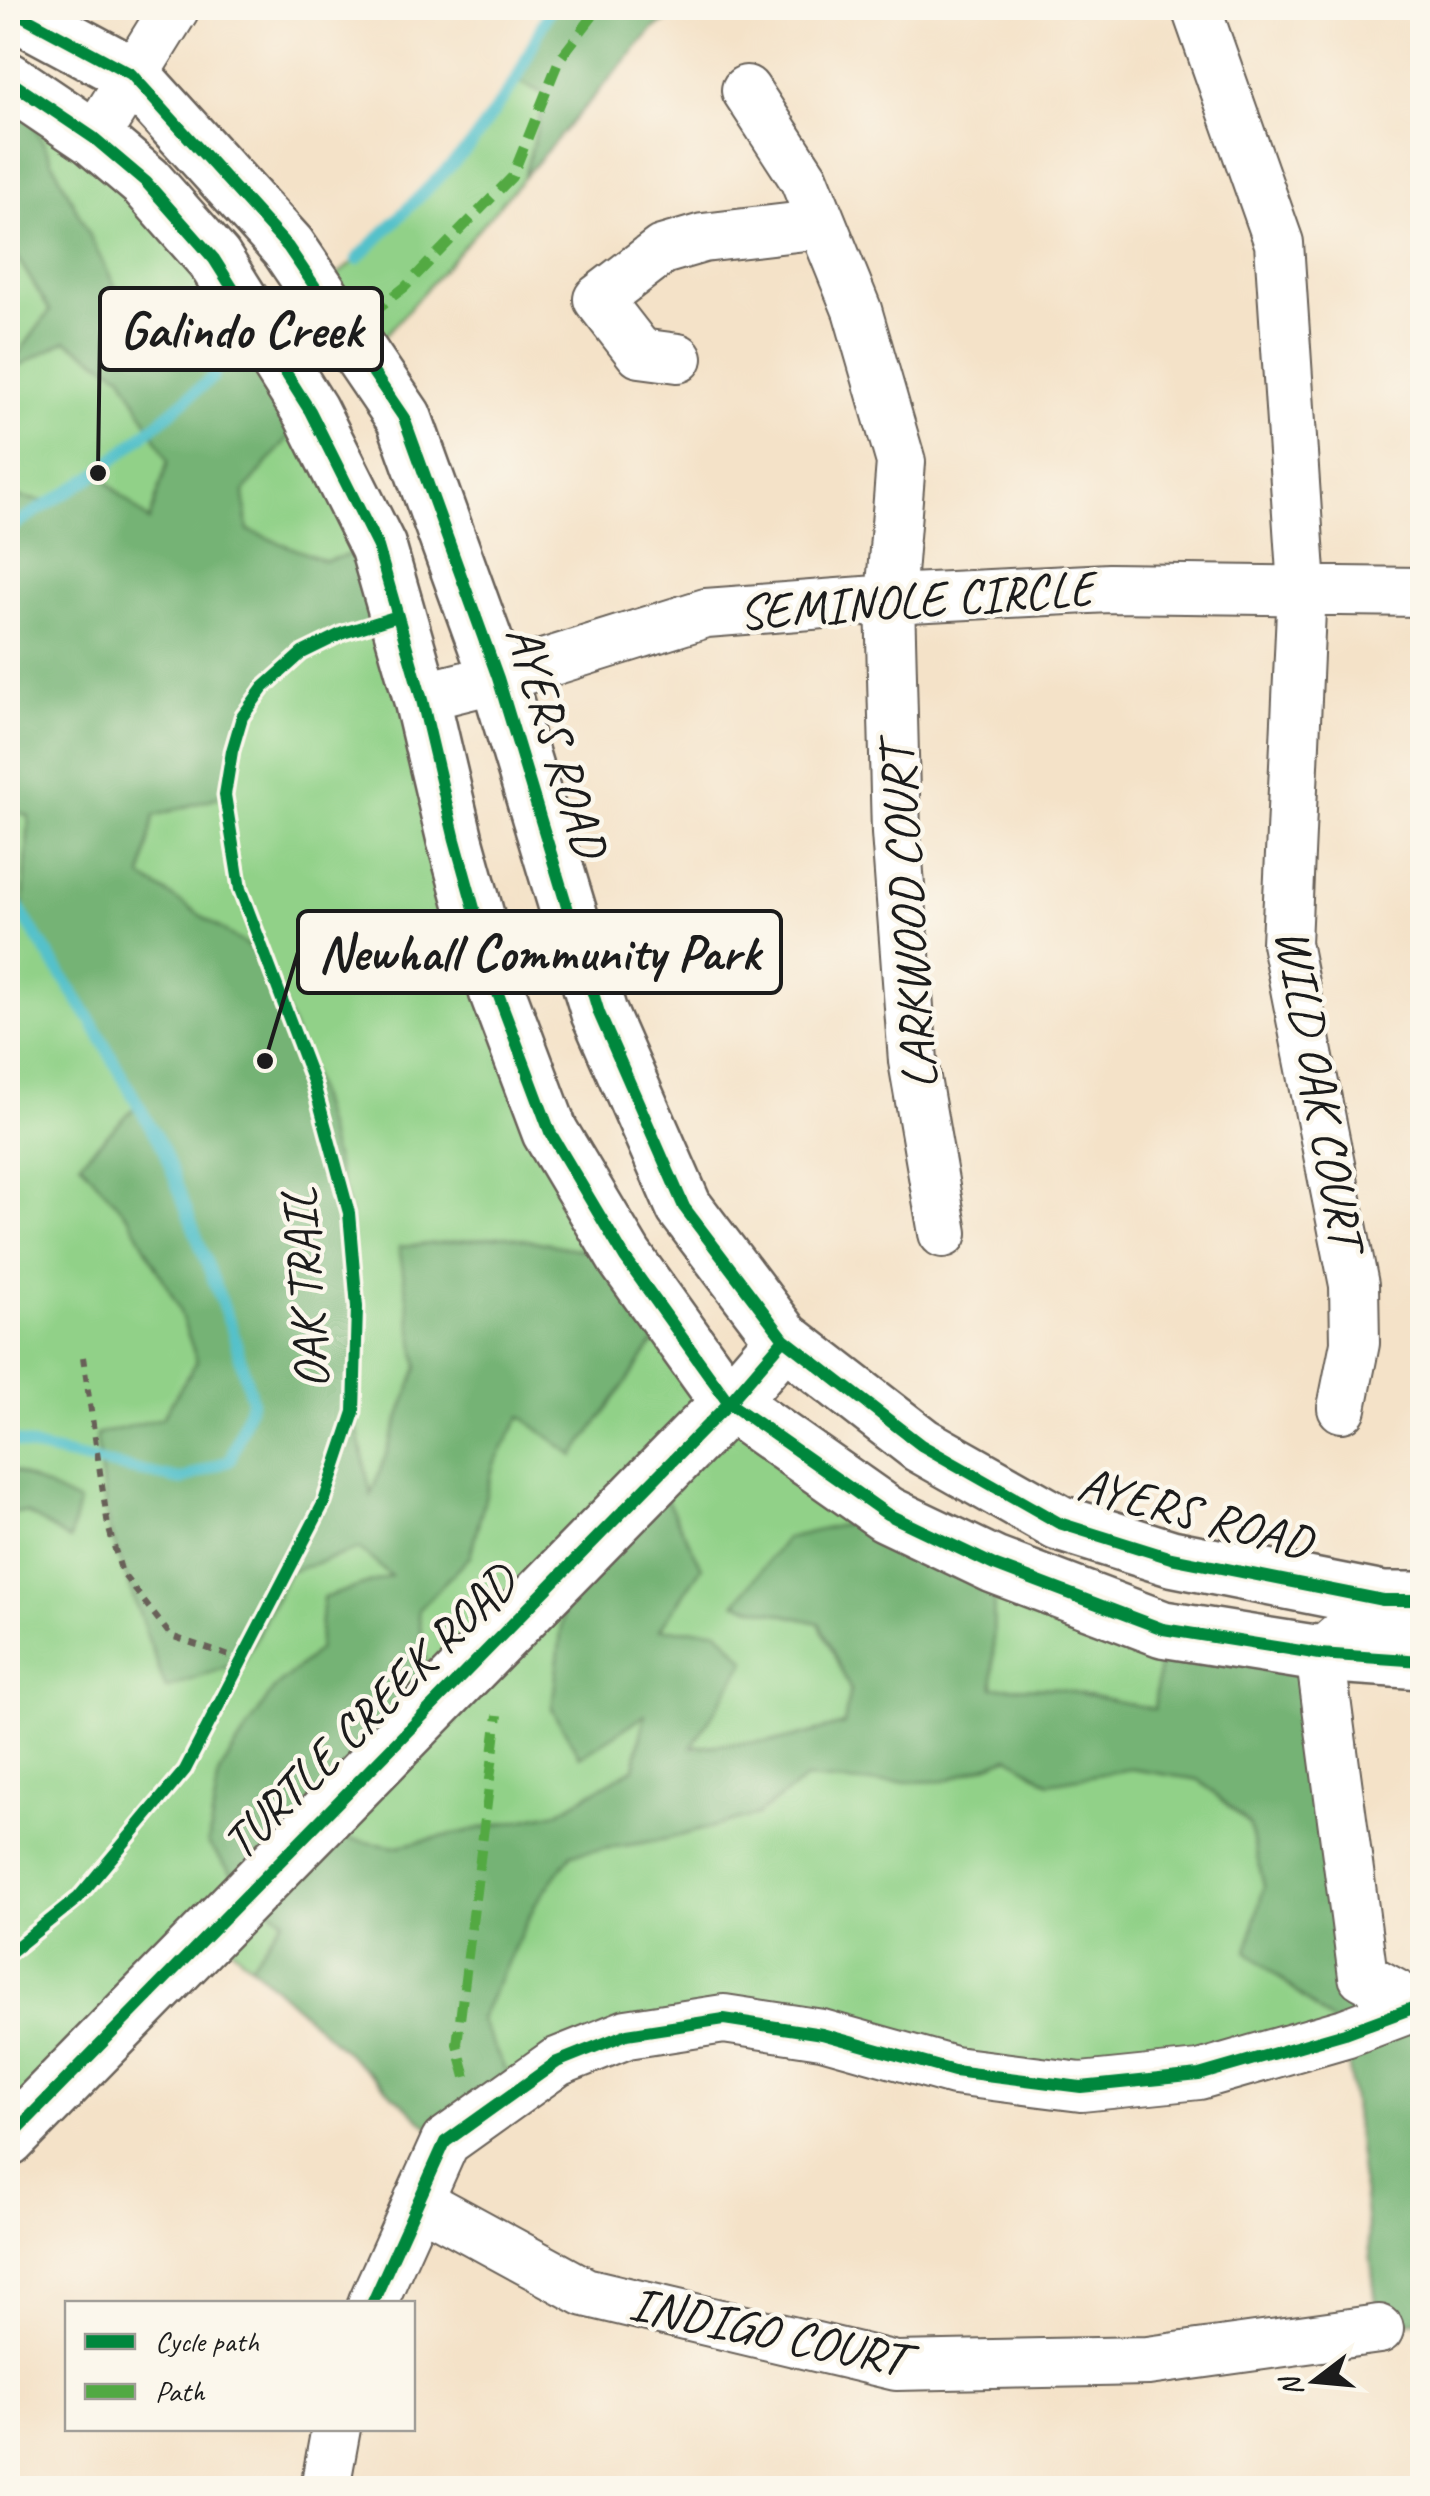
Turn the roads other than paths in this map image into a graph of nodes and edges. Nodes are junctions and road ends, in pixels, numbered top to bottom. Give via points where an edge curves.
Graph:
1 (8, 8) edge
2 (175, 8) edge
3 (1196, 8) edge
4 (131, 74) junction
5 (8, 80) edge
6 (746, 90) dead end
7 (94, 138) junction
8 (822, 224) junction
9 (678, 358) dead end
10 (1302, 588) junction
11 (1422, 592) edge
12 (890, 599) junction
13 (498, 678) junction
14 (421, 698) junction
15 (944, 1233) dead end
16 (784, 1339) junction
17 (729, 1403) junction
18 (1342, 1408) dead end
19 (1403, 1600) edge
20 (1422, 1645) edge
21 (1320, 1654) junction
22 (1422, 1661) edge
23 (1421, 2003) edge
24 (8, 2139) edge
25 (418, 2201) junction
26 (373, 2301) edge
27 (1379, 2329) dead end
28 (335, 2431) edge
29 (325, 2488) edge

1 - 4 street, AYERS ROAD
2 - 4 street
3 - 10 street, WILD OAK COURT via 1278,243
4 - 7 street
4 - 13 street, AYERS ROAD via 288,247 404,418
5 - 7 street
6 - 8 street, LARKWOOD COURT via 804,180
7 - 14 street via 146,182 214,259 310,410 378,547
8 - 9 street via 703,238 662,250 598,299 640,353
8 - 12 street, LARKWOOD COURT via 858,310 901,462
10 - 11 street, SEMINOLE CIRCLE
10 - 12 street, SEMINOLE CIRCLE via 1108,588
10 - 18 street, WILD OAK COURT via 1286,944 1354,1285 1355,1343
12 - 13 street, SEMINOLE CIRCLE via 706,614
12 - 15 street, LARKWOOD COURT via 896,833 914,1061
13 - 14 street, SEMINOLE CIRCLE
13 - 16 street, AYERS ROAD via 599,1013 684,1208
14 - 17 street via 497,991 550,1132 626,1258
16 - 17 street, TURTLE CREEK ROAD
16 - 19 street, AYERS ROAD via 922,1446 1059,1522 1171,1558
17 - 21 street via 887,1514 994,1565 1163,1629
17 - 24 street, TURTLE CREEK ROAD
19 - 20 street
19 - 21 street
21 - 22 street
21 - 23 street via 1363,1976
23 - 25 street via 1345,2033 1199,2075 1081,2087 954,2071 822,2034 724,2019 627,2034 557,2062 445,2142
25 - 26 street
25 - 27 street, INDIGO COURT via 585,2292 896,2366 1148,2361
28 - 29 street

